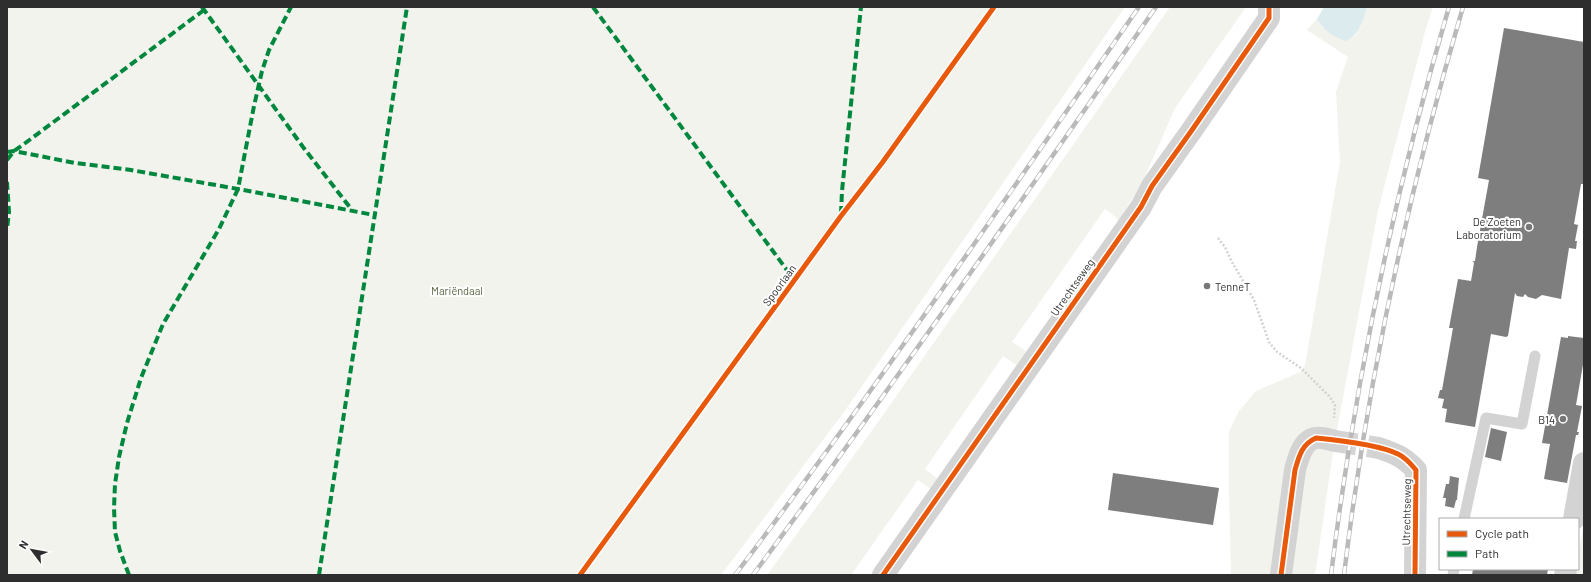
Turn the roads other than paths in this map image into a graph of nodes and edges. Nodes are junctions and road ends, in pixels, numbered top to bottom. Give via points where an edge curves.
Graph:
1 (1270, 7) edge
2 (1535, 356) dead end
3 (1333, 440) tunnel mouth
4 (1379, 448) tunnel mouth
5 (1584, 463) edge
6 (1464, 518) edge
7 (1574, 518) edge
8 (883, 575) edge
9 (1281, 575) edge
10 (1415, 575) edge

1 - 8 street, Utrechtseweg via 1269,18 1152,186 1141,207
2 - 6 lane via 1522,424 1486,418
3 - 9 street via 1316,438 1305,444 1300,455 1295,470
4 - 10 street, Utrechtseweg via 1398,454 1416,470
5 - 7 street

